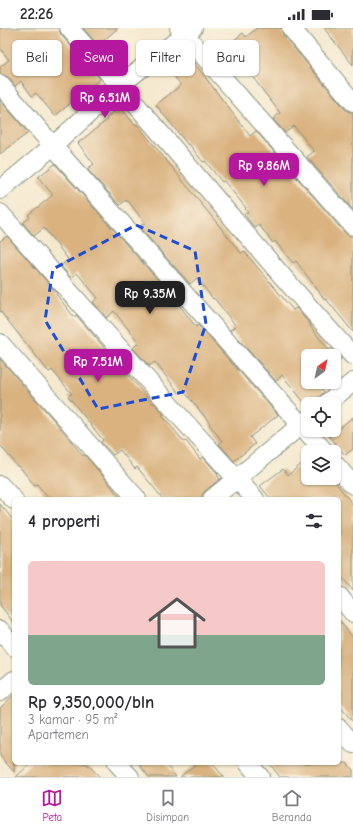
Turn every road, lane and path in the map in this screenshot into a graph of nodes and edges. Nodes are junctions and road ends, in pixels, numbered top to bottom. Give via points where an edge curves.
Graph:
1 (70, 28) edge
2 (291, 28) edge
3 (185, 30) edge
4 (0, 84) edge
5 (120, 85) junction
6 (353, 102) edge
7 (53, 146) junction
8 (0, 190) edge
9 (0, 213) edge
10 (353, 226) edge
11 (0, 344) edge
12 (353, 356) edge
13 (353, 382) edge
14 (335, 397) edge
15 (301, 418) edge
16 (301, 425) edge
17 (341, 471) edge
18 (237, 478) junction
19 (0, 485) edge
20 (353, 485) edge
21 (135, 497) edge
22 (214, 497) edge
23 (253, 497) edge
24 (12, 498) edge
25 (341, 598) edge
26 (353, 613) edge
27 (0, 630) edge
28 (12, 645) edge
29 (12, 682) edge
30 (0, 692) edge
31 (341, 730) edge
32 (353, 744) edge
33 (119, 765) edge
34 (250, 765) edge
35 (130, 777) edge
36 (260, 777) edge

1 - 5 street
2 - 6 street
3 - 5 street
3 - 10 street
4 - 7 street
5 - 7 street
5 - 12 street via 261,253
7 - 8 street
7 - 15 street
9 - 18 street via 182,420
11 - 21 street
13 - 14 street
16 - 18 street
17 - 20 street
18 - 22 street
18 - 23 street
19 - 24 street
25 - 26 street
27 - 28 street
29 - 30 street
31 - 32 street
33 - 35 street
34 - 36 street

